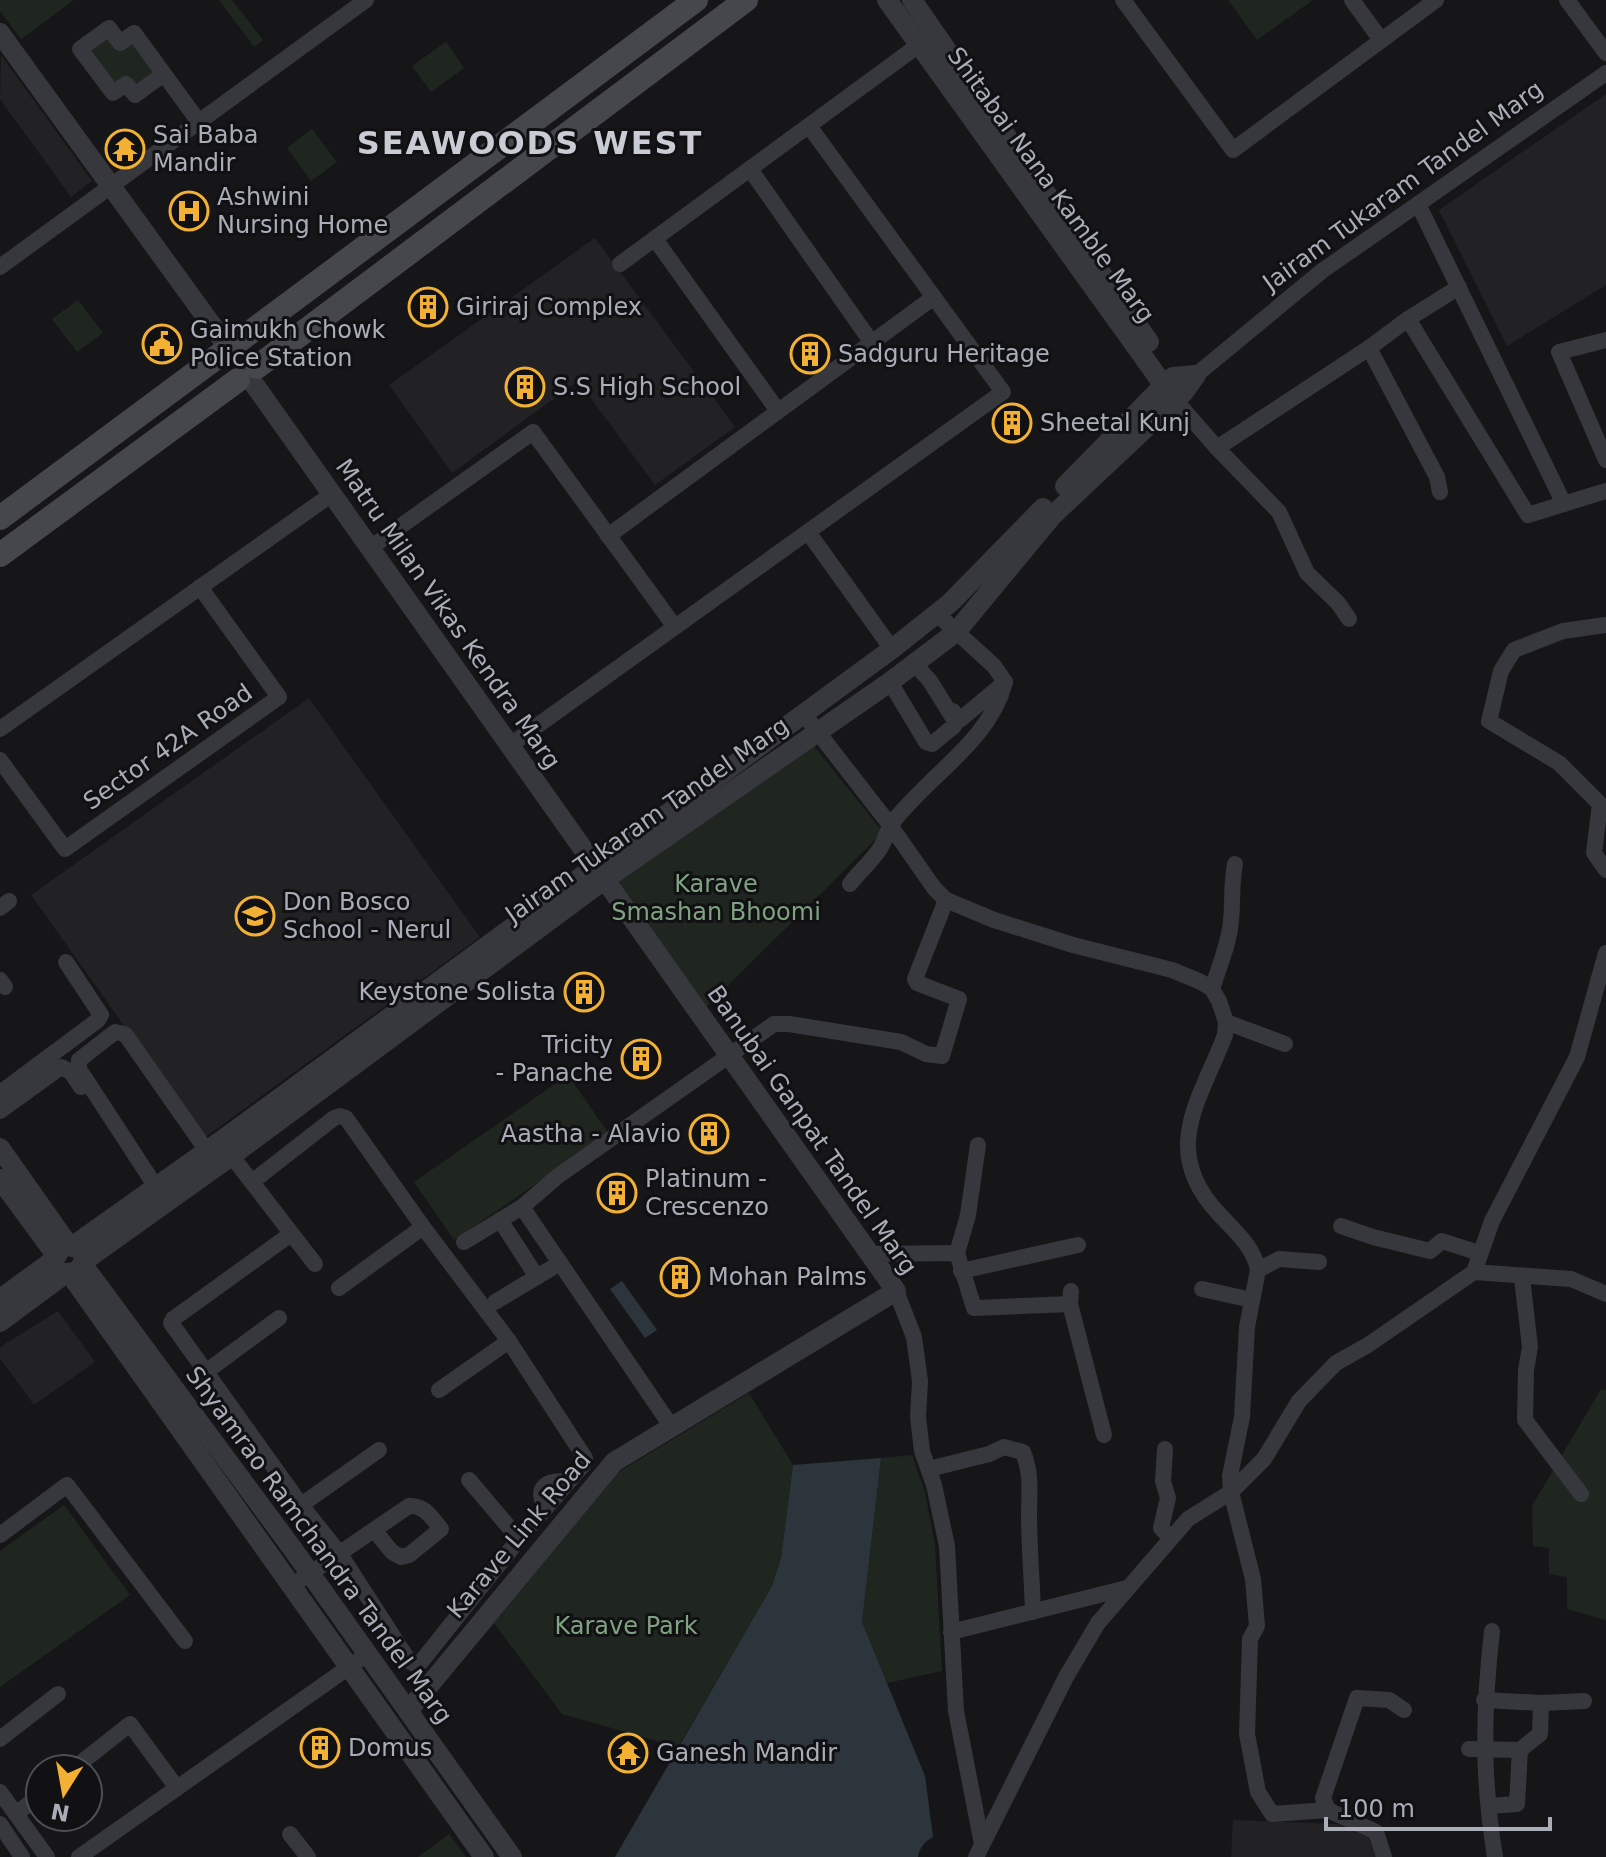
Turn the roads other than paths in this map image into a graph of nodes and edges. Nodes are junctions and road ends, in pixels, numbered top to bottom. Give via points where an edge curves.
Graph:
1 (366, 0) edge
2 (696, 0) edge
3 (746, 0) edge
4 (887, 0) edge
5 (912, 0) edge
6 (1123, 0) edge
7 (1352, 0) edge
8 (1436, 0) edge
9 (1567, 0) edge
10 (0, 33) edge
11 (927, 39) junction
12 (1381, 40) junction
13 (1606, 53) edge
14 (1606, 73) edge
15 (164, 74) junction
16 (199, 122) junction
17 (809, 126) junction
18 (750, 169) junction
19 (111, 186) junction
20 (1418, 204) junction
21 (655, 239) junction
22 (620, 264) dead end
23 (0, 267) edge
24 (1459, 287) junction
25 (934, 297) junction
26 (1408, 319) junction
27 (1606, 340) edge
28 (872, 343) junction
29 (228, 348) junction
30 (1369, 348) junction
31 (248, 375) junction
32 (1196, 375) joint
33 (1174, 389) junction
34 (778, 411) junction
35 (1217, 448) junction
36 (1606, 460) edge
37 (1606, 491) edge
38 (1440, 492) dead end
39 (332, 494) junction
40 (1564, 504) junction
41 (0, 518) edge
42 (808, 532) junction
43 (608, 536) junction
44 (370, 548) junction
45 (0, 555) edge
46 (200, 587) junction
47 (937, 614) junction
48 (1349, 619) dead end
49 (1606, 625) edge
50 (675, 627) junction
51 (956, 632) junction
52 (892, 649) junction
53 (916, 662) junction
54 (890, 682) junction
55 (1005, 682) junction
56 (803, 713) junction
57 (0, 729) edge
58 (816, 732) junction
59 (509, 746) junction
60 (0, 760) edge
61 (890, 825) junction
62 (1235, 864) dead end
63 (1606, 870) edge
64 (600, 872) junction
65 (850, 884) dead end
66 (946, 900) junction
67 (1606, 953) edge
68 (66, 962) dead end
69 (1212, 989) junction
70 (1226, 1022) junction
71 (1285, 1044) dead end
72 (729, 1057) junction
73 (0, 1093) edge
74 (0, 1111) edge
75 (978, 1145) dead end
76 (0, 1148) edge
77 (220, 1150) junction
78 (0, 1179) edge
79 (252, 1182) junction
80 (154, 1189) junction
81 (522, 1207) junction
82 (500, 1220) junction
83 (1341, 1226) dead end
84 (423, 1227) junction
85 (291, 1234) junction
86 (464, 1242) dead end
87 (1078, 1245) dead end
88 (957, 1253) junction
89 (1479, 1253) junction
90 (869, 1254) junction
91 (69, 1260) junction
92 (1319, 1262) dead end
93 (560, 1263) junction
94 (315, 1264) dead end
95 (1258, 1270) junction
96 (961, 1271) junction
97 (1474, 1272) junction
98 (537, 1277) junction
99 (1522, 1278) junction
100 (339, 1288) dead end
101 (1202, 1289) dead end
102 (896, 1291) junction
103 (1606, 1294) edge
104 (0, 1299) edge
105 (1252, 1300) junction
106 (495, 1302) dead end
107 (279, 1318) dead end
108 (0, 1322) edge
109 (509, 1341) junction
110 (207, 1371) junction
111 (439, 1390) dead end
112 (671, 1426) junction
113 (1104, 1435) dead end
114 (1165, 1449) dead end
115 (379, 1450) dead end
116 (929, 1469) junction
117 (469, 1480) dead end
118 (1231, 1492) junction
119 (1581, 1494) dead end
120 (301, 1505) junction
121 (374, 1530) dead end
122 (0, 1535) edge
123 (1171, 1538) junction
124 (519, 1539) junction
125 (340, 1554) junction
126 (310, 1574) junction
127 (290, 1587) junction
128 (1127, 1588) junction
129 (1033, 1612) junction
130 (1492, 1631) dead end
131 (951, 1632) junction
132 (185, 1641) dead end
133 (367, 1654) junction
134 (348, 1668) junction
135 (58, 1694) dead end
136 (1484, 1700) junction
137 (1584, 1701) dead end
138 (1541, 1703) junction
139 (1404, 1710) dead end
140 (408, 1711) junction
141 (0, 1739) edge
142 (1476, 1748) junction
143 (1520, 1750) junction
144 (93, 1753) edge
145 (177, 1788) junction
146 (1, 1796) edge
147 (1489, 1806) junction
148 (24, 1808) edge
149 (1328, 1810) junction
150 (16, 1814) junction
151 (0, 1824) edge
152 (290, 1834) dead end
153 (981, 1852) edge
154 (22, 1857) edge
155 (47, 1857) edge
156 (79, 1857) edge
157 (308, 1857) edge
158 (484, 1857) edge
159 (512, 1857) edge
160 (1384, 1857) edge
161 (1495, 1857) edge

1 - 16 street
2 - 29 main road
3 - 31 main road
4 - 11 street, Shitabai Nana Kamble Marg
5 - 11 street, Shitabai Nana Kamble Marg
6 - 12 street via 1233,150
7 - 12 street
8 - 12 street
9 - 13 street
10 - 19 street
11 - 17 street
11 - 33 street, Shitabai Nana Kamble Marg
14 - 20 street, Jairam Tukaram Tandel Marg
15 - 15 street via 134,33 120,43 109,28 80,49 113,93 126,84 135,95
15 - 16 street
16 - 19 street
17 - 18 street
17 - 25 street
18 - 21 street
18 - 28 street
19 - 23 street
19 - 29 street
20 - 24 street
20 - 32 street, Jairam Tukaram Tandel Marg via 1322,271
21 - 22 street
21 - 34 street
24 - 26 street
24 - 40 street
25 - 28 street
25 - 42 street via 1003,392
26 - 30 street
26 - 40 street via 1528,515
27 - 36 street via 1559,352
28 - 34 street
29 - 31 main road via 220,365 223,373
29 - 31 main road via 246,344 253,349 258,358
29 - 41 main road
30 - 35 street
30 - 38 street
31 - 39 street, Matru Milan Vikas Kendra Marg
31 - 45 main road
32 - 33 street, Jairam Tukaram Tandel Marg
33 - 35 street
33 - 47 street, Jairam Tukaram Tandel Marg
33 - 51 street, Jairam Tukaram Tandel Marg via 1052,516
34 - 43 street
35 - 48 street via 1279,512 1307,573
37 - 40 street
39 - 44 street, Matru Milan Vikas Kendra Marg
39 - 46 street
42 - 50 street
42 - 52 street
43 - 44 street via 533,432
43 - 50 street
44 - 59 street, Matru Milan Vikas Kendra Marg
46 - 57 street
46 - 60 street, Sector 42A Road via 279,697 65,849
47 - 51 street
47 - 52 street, Jairam Tukaram Tandel Marg
49 - 63 street via 1563,631 1514,650 1501,671 1489,721 1559,763 1600,804 1594,853
50 - 59 street
51 - 53 street, Jairam Tukaram Tandel Marg
51 - 55 street
52 - 56 street, Jairam Tukaram Tandel Marg
53 - 54 street, Jairam Tukaram Tandel Marg
53 - 54 street via 955,722 932,744
53 - 55 street via 959,720
54 - 58 street, Jairam Tukaram Tandel Marg
55 - 61 street via 985,727
56 - 58 street
56 - 64 street, Jairam Tukaram Tandel Marg
58 - 61 street
58 - 64 street, Jairam Tukaram Tandel Marg
59 - 64 street, Matru Milan Vikas Kendra Marg
61 - 65 street via 879,851
61 - 66 street
62 - 69 street via 1232,919
64 - 72 street, Banubai Ganpat Tandel Marg
64 - 77 street, Jairam Tukaram Tandel Marg
66 - 69 street via 1073,945 1172,970
66 - 72 street via 915,979 959,999 942,1056 901,1042 782,1023 769,1026
67 - 89 street via 1577,1057
68 - 73 street via 101,1015
69 - 70 street
70 - 71 street
70 - 95 street via 1214,1065 1193,1109 1187,1152 1203,1194 1244,1240
72 - 81 street
72 - 90 street, Banubai Ganpat Tandel Marg
74 - 80 street via 61,1067 67,1069
75 - 88 street
76 - 91 street, Shyamrao Ramchandra Tandel Marg
77 - 79 street
77 - 80 street, Jairam Tukaram Tandel Marg
77 - 80 street via 125,1034 115,1032 79,1060 79,1069
77 - 91 street, Jairam Tukaram Tandel Marg
78 - 91 street, Shyamrao Ramchandra Tandel Marg
79 - 84 street via 343,1116
79 - 85 street
80 - 91 street, Jairam Tukaram Tandel Marg
81 - 82 street
81 - 93 street
82 - 86 street
82 - 98 street
83 - 89 street via 1430,1251 1442,1241
84 - 100 street
84 - 109 street
85 - 94 street
85 - 110 street via 173,1319 172,1327
87 - 96 street
88 - 90 street
88 - 96 street
89 - 97 street
90 - 102 street, Banubai Ganpat Tandel Marg
91 - 104 street, Jairam Tukaram Tandel Marg
91 - 108 street, Jairam Tukaram Tandel Marg
91 - 126 street, Shyamrao Ramchandra Tandel Marg
91 - 127 street, Shyamrao Ramchandra Tandel Marg
92 - 95 street via 1279,1259
93 - 98 street
93 - 112 street
95 - 105 street
96 - 113 street via 974,1308 1071,1298
97 - 99 street
97 - 118 street via 1336,1363 1299,1401 1264,1459
98 - 106 street
99 - 103 street via 1571,1279
99 - 119 street via 1530,1347 1525,1420
101 - 105 street
102 - 112 street, Karave Link Road
102 - 116 street, Banubai Ganpat Tandel Marg via 914,1337 918,1417
105 - 118 street
107 - 110 street
109 - 111 street
109 - 124 street via 585,1458
110 - 120 street
112 - 140 street, Karave Link Road via 614,1462
114 - 123 street via 1168,1498 1161,1528
115 - 120 street
116 - 129 street via 1004,1447 1023,1452 1031,1486
116 - 131 street, Banubai Ganpat Tandel Marg via 947,1546
117 - 124 street
118 - 123 street via 1188,1519
118 - 149 street via 1253,1579 1257,1626 1250,1639 1247,1734 1258,1792 1272,1814
120 - 125 street
121 - 125 street
122 - 132 street via 67,1485
123 - 128 street
124 - 125 street via 415,1664
125 - 126 street
126 - 127 street
126 - 133 street, Shyamrao Ramchandra Tandel Marg
127 - 134 street, Shyamrao Ramchandra Tandel Marg
128 - 129 street
128 - 153 street via 1098,1623 1066,1677
129 - 131 street
130 - 136 street
131 - 153 street, Banubai Ganpat Tandel Marg via 956,1711
133 - 134 street
133 - 140 street, Shyamrao Ramchandra Tandel Marg
134 - 145 street
134 - 158 street, Shyamrao Ramchandra Tandel Marg
135 - 141 street
136 - 138 street
136 - 142 street
137 - 138 street
138 - 143 street via 1540,1734
139 - 149 street via 1389,1700 1357,1698 1323,1798
140 - 159 street, Shyamrao Ramchandra Tandel Marg
142 - 143 street
142 - 147 street
143 - 147 street via 1517,1804
144 - 145 street via 130,1724
145 - 156 street
146 - 150 street
147 - 161 street
148 - 150 street
149 - 160 street via 1376,1832
150 - 155 street
151 - 154 street
152 - 157 street

